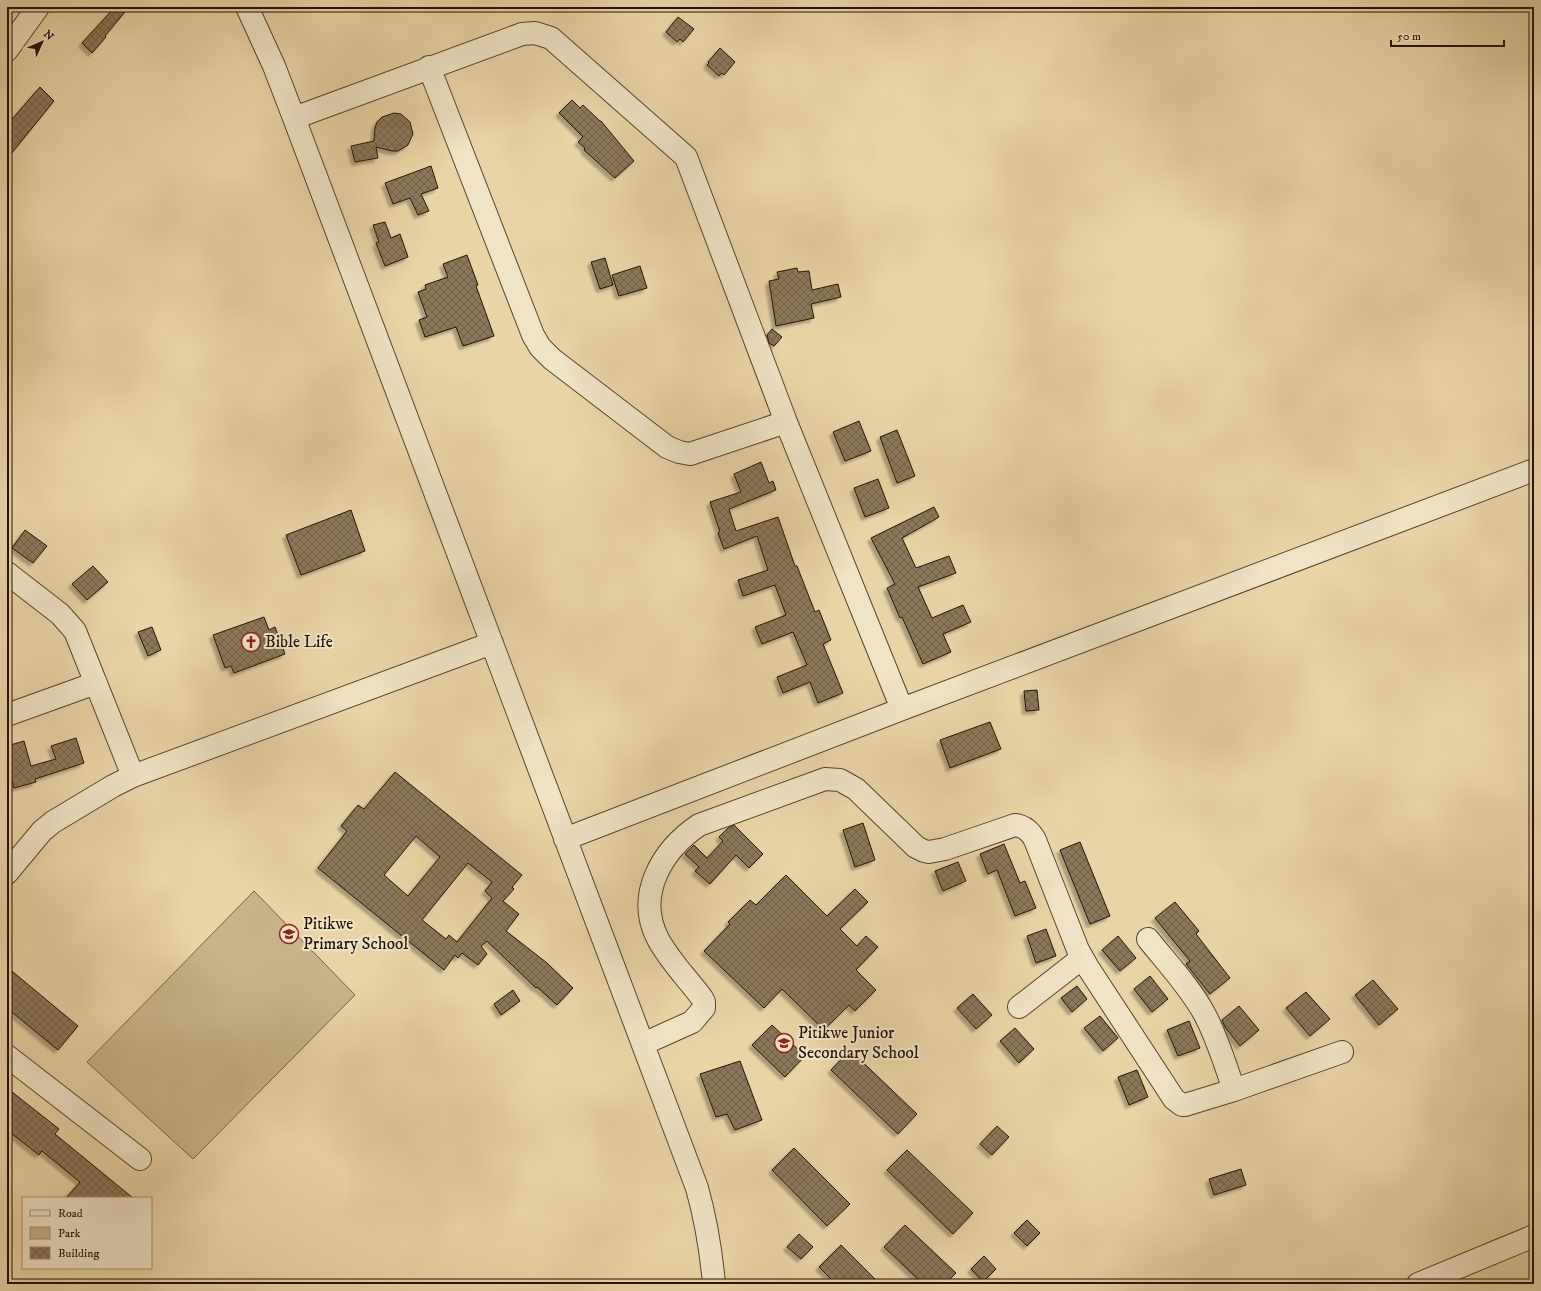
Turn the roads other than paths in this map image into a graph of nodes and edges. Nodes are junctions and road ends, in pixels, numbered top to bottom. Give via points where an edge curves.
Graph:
1 (38, 7) edge
2 (247, 7) edge
3 (7, 50) edge
4 (429, 67) junction
5 (294, 118) junction
6 (786, 422) junction
7 (1534, 470) edge
8 (7, 572) edge
9 (492, 643) junction
10 (96, 683) junction
11 (902, 709) junction
12 (7, 715) edge
13 (133, 776) junction
14 (565, 839) junction
15 (7, 873) edge
16 (1148, 939) dead end
17 (1082, 958) junction
18 (1019, 1007) dead end
19 (643, 1044) junction
20 (1342, 1052) dead end
21 (7, 1056) edge
22 (1234, 1090) junction
23 (140, 1159) dead end
24 (1534, 1236) edge
25 (1451, 1278) edge
26 (714, 1284) edge
27 (1418, 1284) edge

1 - 3 street
2 - 5 street
4 - 5 street
4 - 6 street via 533,335 552,359 667,447 679,452 690,454
4 - 6 street via 522,34 535,33 551,38 686,157
5 - 9 street
6 - 11 street
7 - 11 street
8 - 10 street via 67,621 75,631
9 - 13 street
9 - 14 street
10 - 12 street
10 - 13 street
11 - 14 street
13 - 15 street via 53,822 42,831
14 - 19 street
16 - 22 street via 1204,1013
17 - 18 street
17 - 19 street via 1035,840 1026,829 1015,825 945,849 924,851 856,789 840,780 825,779 698,825 667,854 658,870 650,896 653,926 663,948 702,998 704,1008 692,1022
17 - 22 street via 1178,1103 1186,1105
19 - 26 street via 705,1214
20 - 22 street
21 - 23 street
24 - 25 street
25 - 27 street

